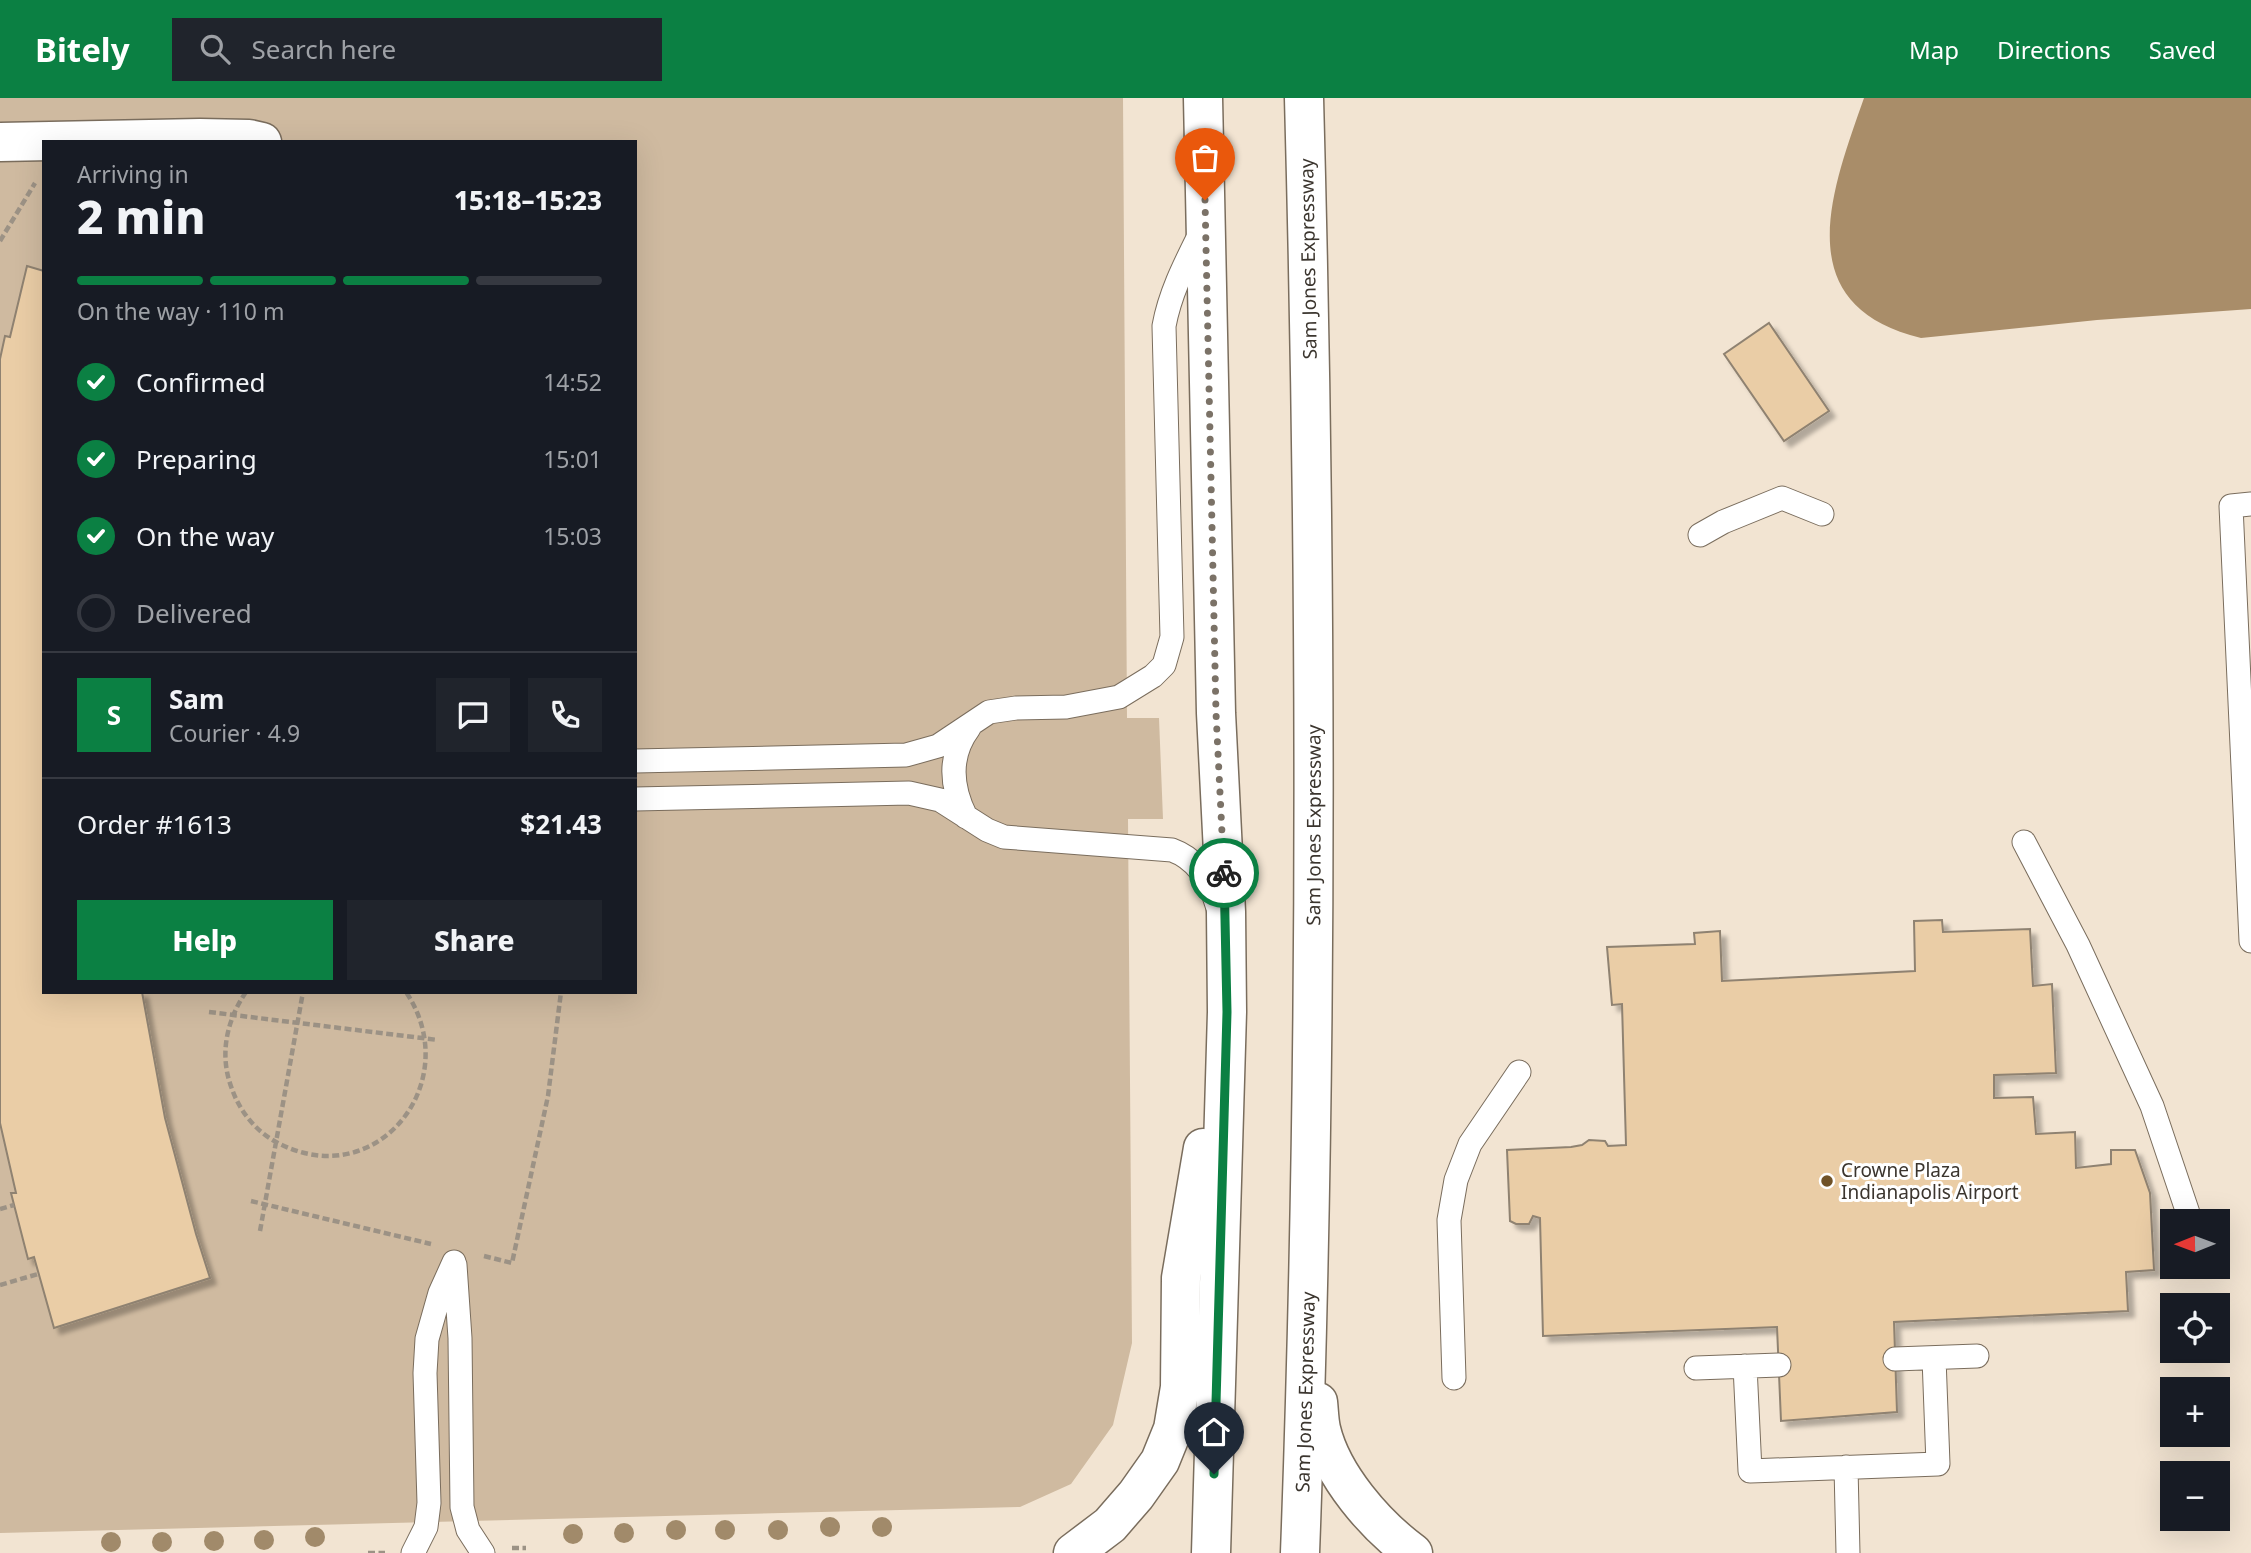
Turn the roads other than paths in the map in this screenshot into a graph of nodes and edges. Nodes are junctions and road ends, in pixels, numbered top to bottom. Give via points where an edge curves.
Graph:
1 (1203, 98) edge
2 (1304, 98) edge
3 (113, 140) edge
4 (244, 140) edge
5 (42, 141) edge
6 (0, 142) edge
7 (1205, 225) junction
8 (2251, 504) edge
9 (1822, 514) dead end
10 (1700, 535) dead end
11 (975, 720) junction
12 (637, 761) edge
13 (637, 799) edge
14 (966, 817) junction
15 (2024, 842) dead end
16 (2251, 941) edge
17 (1226, 954) junction
18 (1227, 1012) junction
19 (1519, 1072) dead end
20 (2187, 1209) edge
21 (1308, 1327) junction
22 (1977, 1356) dead end
23 (1934, 1357) junction
24 (1895, 1359) dead end
25 (1779, 1364) dead end
26 (1745, 1366) junction
27 (1696, 1368) dead end
28 (1454, 1378) dead end
29 (1846, 1467) junction
30 (461, 1502) junction
31 (429, 1503) junction
32 (413, 1553) edge
33 (483, 1553) edge
34 (1073, 1553) edge
35 (1211, 1553) edge
36 (1300, 1553) edge
37 (1413, 1553) edge
38 (1848, 1553) edge

1 - 7 street
2 - 21 street, Sam Jones Expressway via 1314,774
3 - 4 street
5 - 6 street
7 - 11 lane via 1175,284 1164,326 1172,637 1164,665 1135,690 1119,697 1066,707 1005,709
7 - 17 street
8 - 16 lane via 2231,506
9 - 10 lane via 1782,498
11 - 12 lane via 950,740 906,755
11 - 14 lane via 961,740 954,762 956,789
13 - 14 lane via 909,793 940,800
14 - 17 lane via 1004,836 1149,846 1182,853 1213,892
15 - 20 lane via 2152,1105
17 - 18 street
18 - 34 street via 1181,1278 1180,1387 1173,1429 1160,1461 1136,1495 1110,1525
18 - 35 street
19 - 28 lane via 1470,1144 1456,1180 1449,1220
21 - 36 street, Sam Jones Expressway
21 - 37 street via 1321,1430 1336,1465 1370,1514
22 - 23 lane
23 - 24 lane
23 - 29 lane via 1938,1464
25 - 26 lane
26 - 27 lane
26 - 29 lane via 1750,1471
29 - 38 lane
30 - 31 lane
30 - 31 lane via 460,1338 454,1262 427,1339
30 - 33 lane via 468,1530
31 - 32 lane via 426,1527

